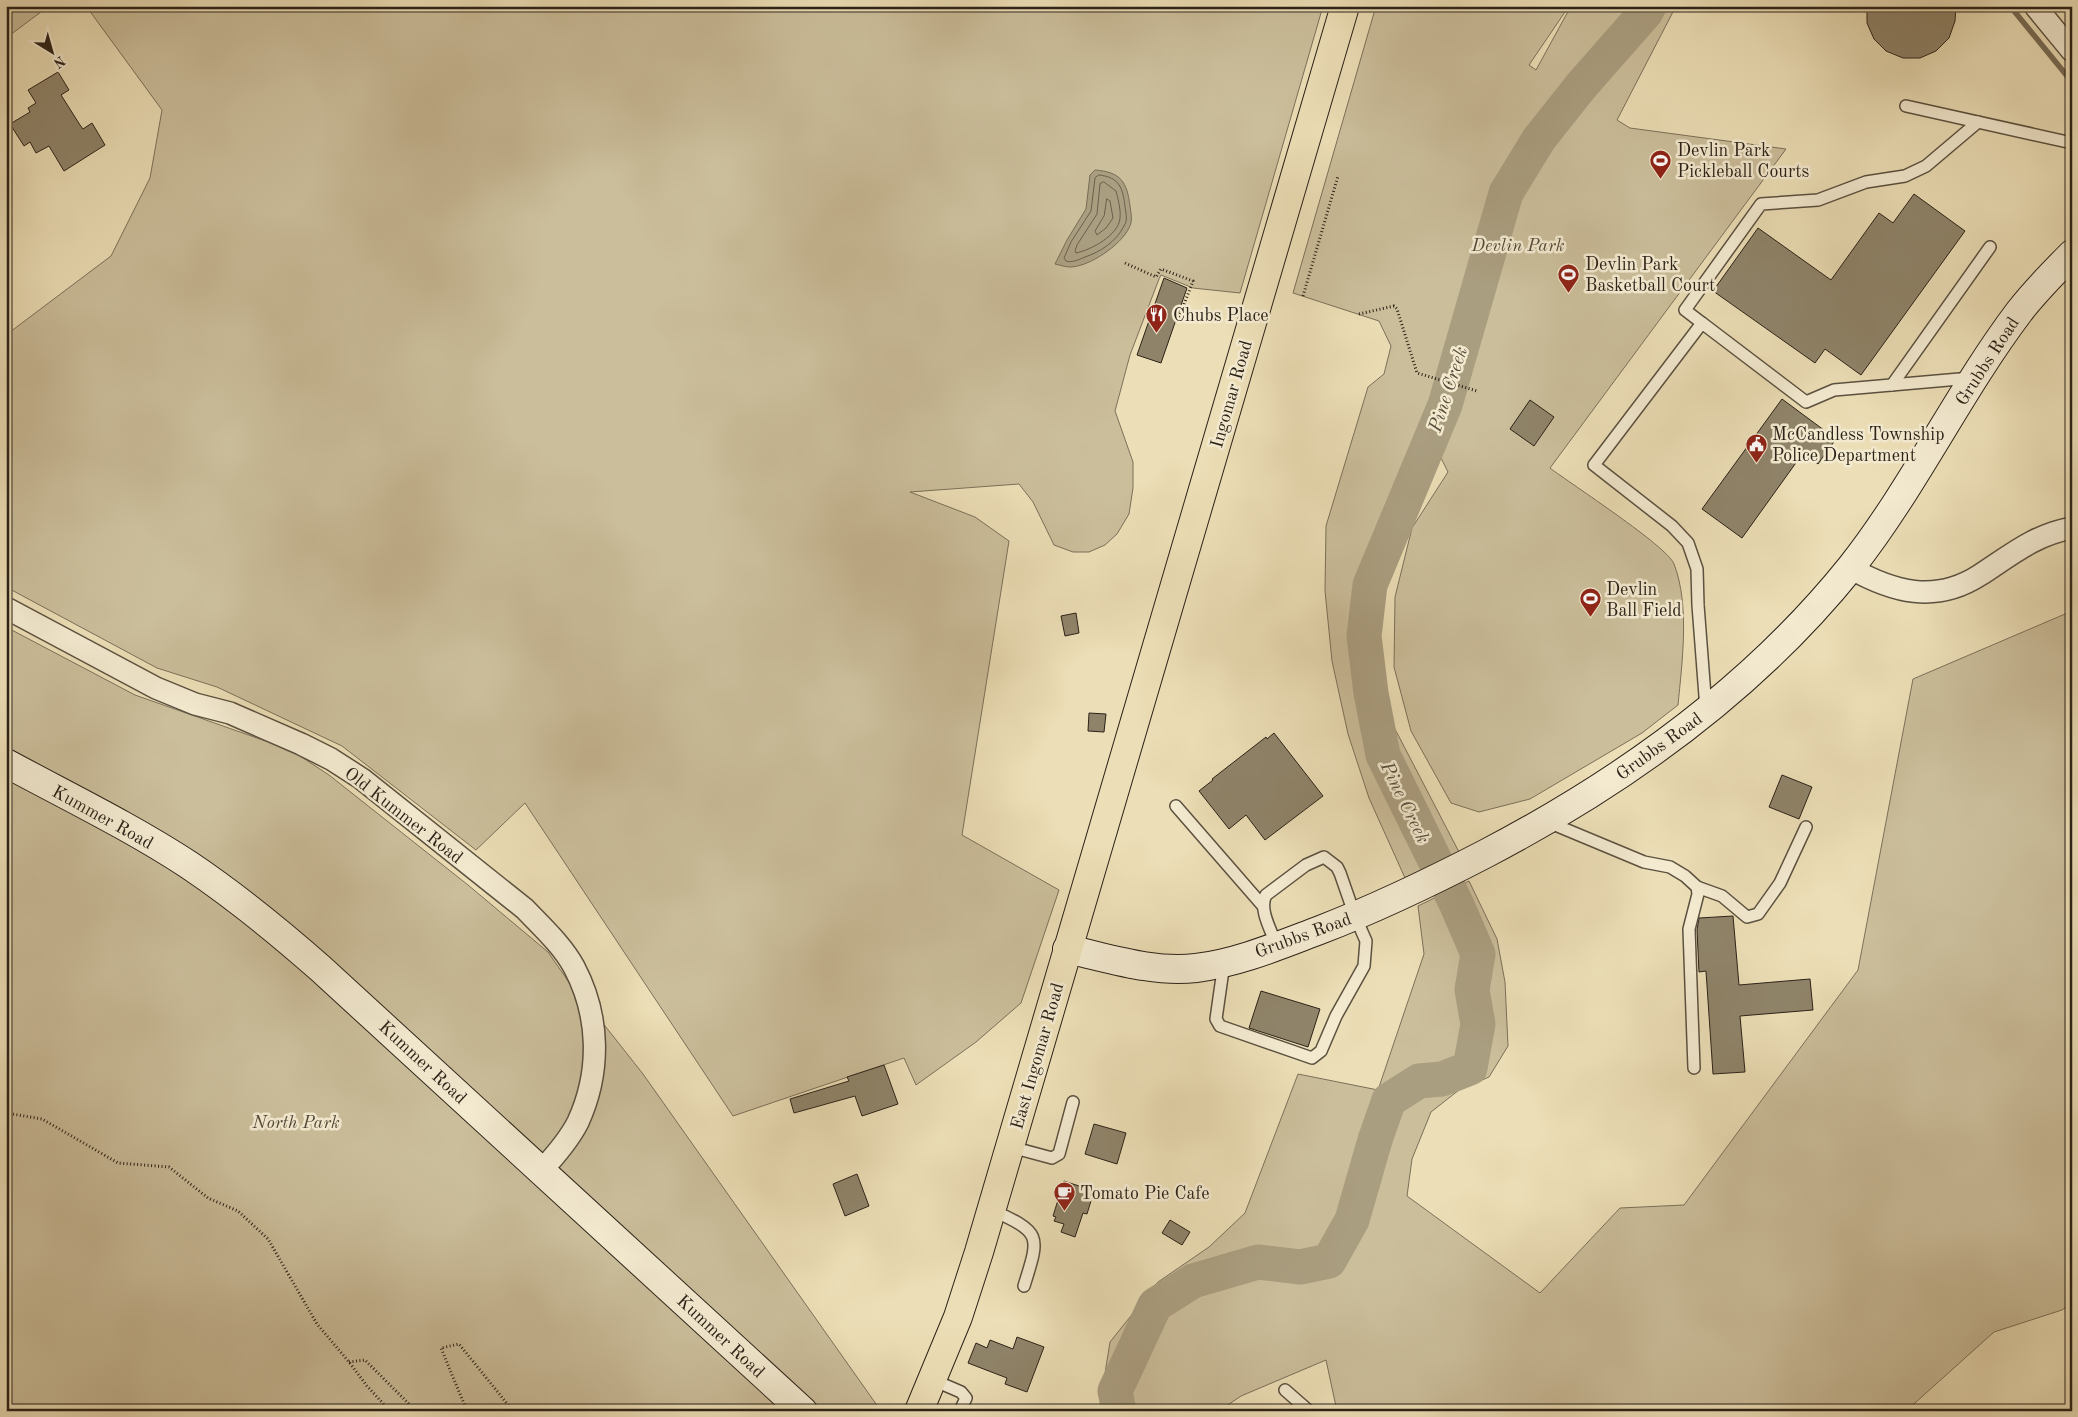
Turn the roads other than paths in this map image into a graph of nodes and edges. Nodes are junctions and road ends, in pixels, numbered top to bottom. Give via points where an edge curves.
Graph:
1 (1345, 6) edge
2 (2035, 6) edge
3 (2068, 39) edge
4 (1906, 106) dead end
5 (1978, 122) junction
6 (2072, 143) edge
7 (1990, 247) dead end
8 (2072, 254) edge
9 (1702, 323) junction
10 (1974, 378) junction
11 (1892, 385) junction
12 (2072, 528) edge
13 (1850, 568) junction
14 (6, 608) edge
15 (1143, 697) joint
16 (1707, 711) junction
17 (6, 764) edge
18 (1176, 806) dead end
19 (1547, 821) junction
20 (1806, 827) dead end
21 (1697, 887) junction
22 (1263, 906) junction
23 (1355, 916) junction
24 (1276, 946) junction
25 (1068, 949) junction
26 (1224, 963) junction
27 (1694, 1068) dead end
28 (1073, 1102) dead end
29 (1010, 1147) junction
30 (541, 1171) junction
31 (992, 1210) junction
32 (1024, 1286) dead end
33 (932, 1380) junction
34 (1285, 1390) dead end
35 (803, 1411) edge
36 (919, 1411) edge
37 (960, 1411) edge
38 (1309, 1411) edge

1 - 15 main road, Ingomar Road
2 - 3 street
4 - 5 lane
5 - 6 lane
5 - 9 lane via 1926,166 1905,176 1866,182 1818,200 1761,204 1686,310
7 - 11 lane
8 - 10 street, Grubbs Road via 2024,306
9 - 11 lane via 1806,402 1834,390
9 - 16 lane via 1594,465 1672,526 1688,543 1697,569
10 - 11 lane
10 - 13 street, Grubbs Road via 1914,477
12 - 13 street via 2038,538 1963,585 1945,590 1904,591 1873,581
13 - 16 street, Grubbs Road via 1807,618 1742,682
14 - 30 street, Old Kummer Road via 156,688 195,704 230,713 331,759 362,779 525,909 574,966 594,1025 595,1065 577,1122 561,1149
15 - 25 main road, East Ingomar Road
16 - 19 street, Grubbs Road
17 - 30 street, Kummer Road via 98,812 188,865 265,920
18 - 22 lane
19 - 21 lane via 1644,862 1670,867
19 - 23 street, Grubbs Road via 1414,890
20 - 21 lane via 1780,883 1758,914 1747,917 1722,896
21 - 27 lane via 1689,929
22 - 23 lane via 1266,895 1306,865 1324,858 1337,867
22 - 24 lane
23 - 24 street, Grubbs Road
23 - 26 lane via 1366,941 1364,966 1321,1051 1312,1058 1220,1026 1216,1019
24 - 26 street, Grubbs Road
25 - 26 street, Grubbs Road via 1167,969
25 - 29 main road, East Ingomar Road
28 - 29 lane via 1059,1154 1052,1158
29 - 31 main road, East Ingomar Road
30 - 35 street, Kummer Road
31 - 32 lane via 1022,1224 1032,1234 1036,1251
31 - 33 main road, East Ingomar Road via 958,1317
33 - 36 main road, East Ingomar Road
33 - 37 lane via 961,1392 966,1398
34 - 38 lane

